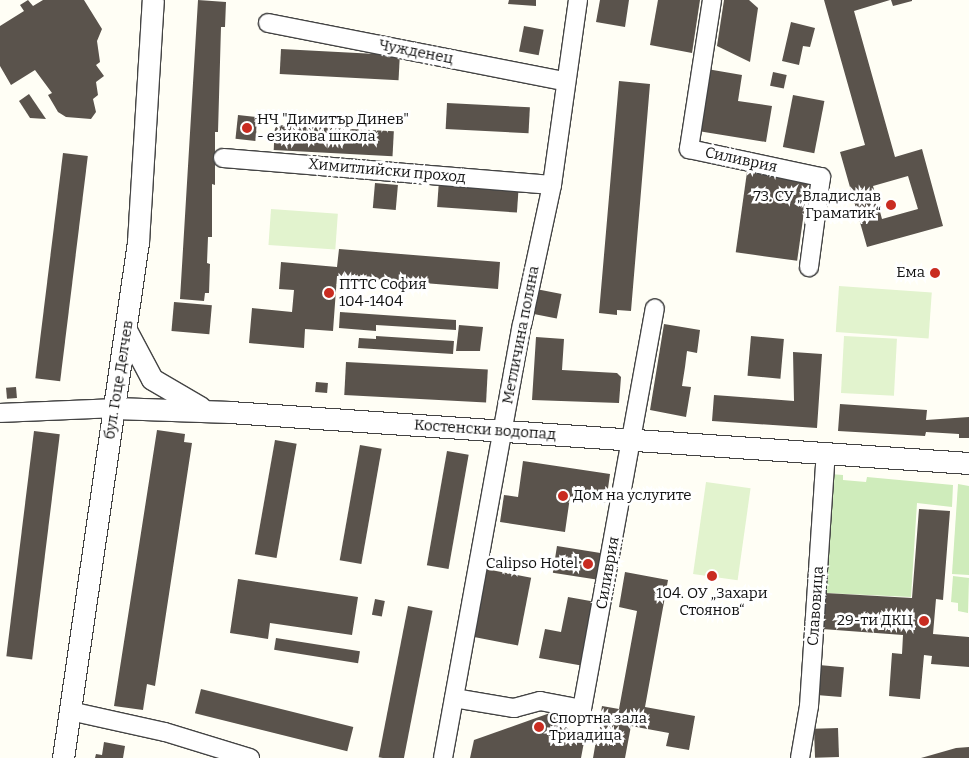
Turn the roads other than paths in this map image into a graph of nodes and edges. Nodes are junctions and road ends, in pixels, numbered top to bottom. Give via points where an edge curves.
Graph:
1 (153, 0) edge
2 (578, 0) edge
3 (712, 0) edge
4 (268, 23) dead end
5 (565, 81) junction
6 (223, 158) dead end
7 (552, 184) junction
8 (809, 267) dead end
9 (655, 309) dead end
10 (127, 332) junction
11 (114, 408) junction
12 (209, 410) junction
13 (0, 413) edge
14 (502, 432) junction
15 (632, 440) junction
16 (826, 453) junction
17 (969, 463) edge
18 (454, 698) junction
19 (70, 711) junction
20 (63, 758) edge
21 (250, 758) edge
22 (443, 758) edge
23 (800, 758) edge

1 - 10 street, бул. Гоце Делчев via 146,148
2 - 5 street, Метличина поляна
3 - 8 street, Силиврия via 689,149 821,176
4 - 5 street, Чужденец
5 - 7 street, Метличина поляна
6 - 7 street, Химитлийски проход
7 - 14 street, Метличина поляна
9 - 15 street, Силиврия
10 - 11 street, бул. Гоце Делчев
10 - 12 street via 144,368 158,385
11 - 12 street, Костенски водопад
11 - 13 street, Костенски водопад
11 - 19 street, бул. Гоце Делчев
12 - 14 street, Костенски водопад
14 - 15 street, Костенски водопад
14 - 18 street, Метличина поляна
15 - 16 street, Костенски водопад
15 - 18 street, Силиврия via 582,709 540,701 514,708
16 - 17 street, Костенски водопад
16 - 23 street, Славовица via 810,706
18 - 22 street, Метличина поляна
19 - 20 street, бул. Гоце Делчев
19 - 21 street via 165,732

